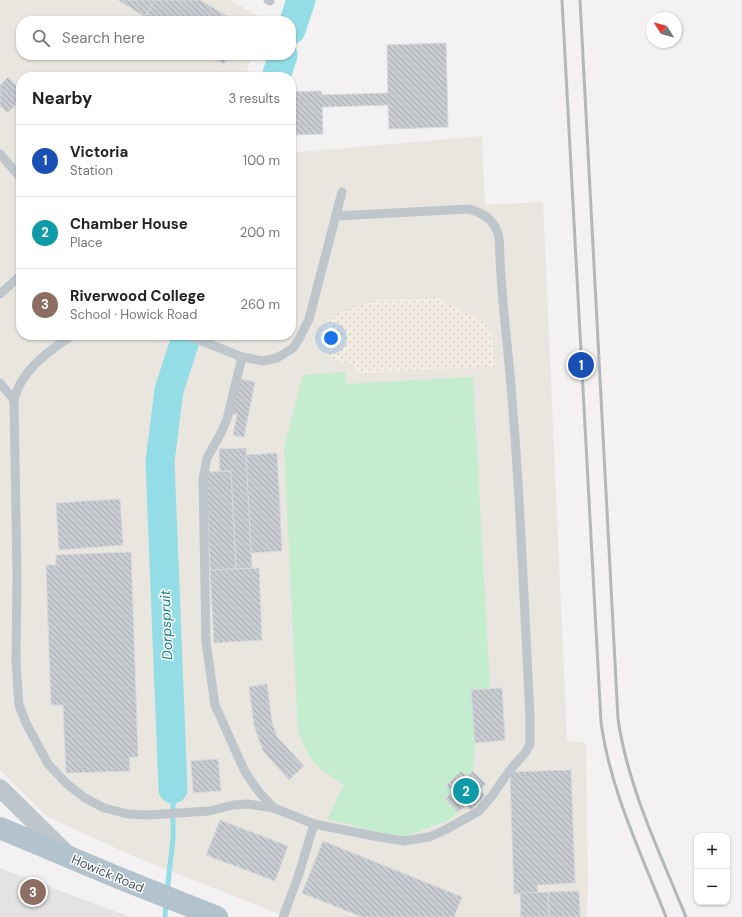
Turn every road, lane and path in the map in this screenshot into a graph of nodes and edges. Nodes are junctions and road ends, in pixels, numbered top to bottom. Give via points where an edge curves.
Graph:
1 (0, 154) edge
2 (16, 172) edge
3 (342, 192) dead end
4 (336, 216) junction
5 (16, 280) edge
6 (0, 294) edge
7 (66, 340) edge
8 (198, 340) edge
9 (242, 357) junction
10 (0, 383) edge
11 (14, 400) junction
12 (0, 788) edge
13 (274, 808) junction
14 (314, 824) junction
15 (0, 828) edge
16 (70, 857) junction
17 (217, 917) edge
18 (283, 917) edge

1 - 2 lane
3 - 4 lane
4 - 9 lane via 309,320 299,339 293,348 277,358 263,361
4 - 14 lane via 468,209 482,213 490,219 500,239 504,315 513,400 530,744 479,811 429,837 404,841
5 - 6 lane
7 - 11 lane via 27,373 18,386
8 - 9 lane
9 - 13 lane via 227,419 207,458 203,479 206,642 215,705 245,772
10 - 11 lane
11 - 13 lane via 16,662 19,705 48,764 84,798 104,808 128,814 180,814 248,804
12 - 16 street
13 - 14 lane
14 - 18 lane
15 - 16 main road, Howick Road
16 - 17 main road, Howick Road

